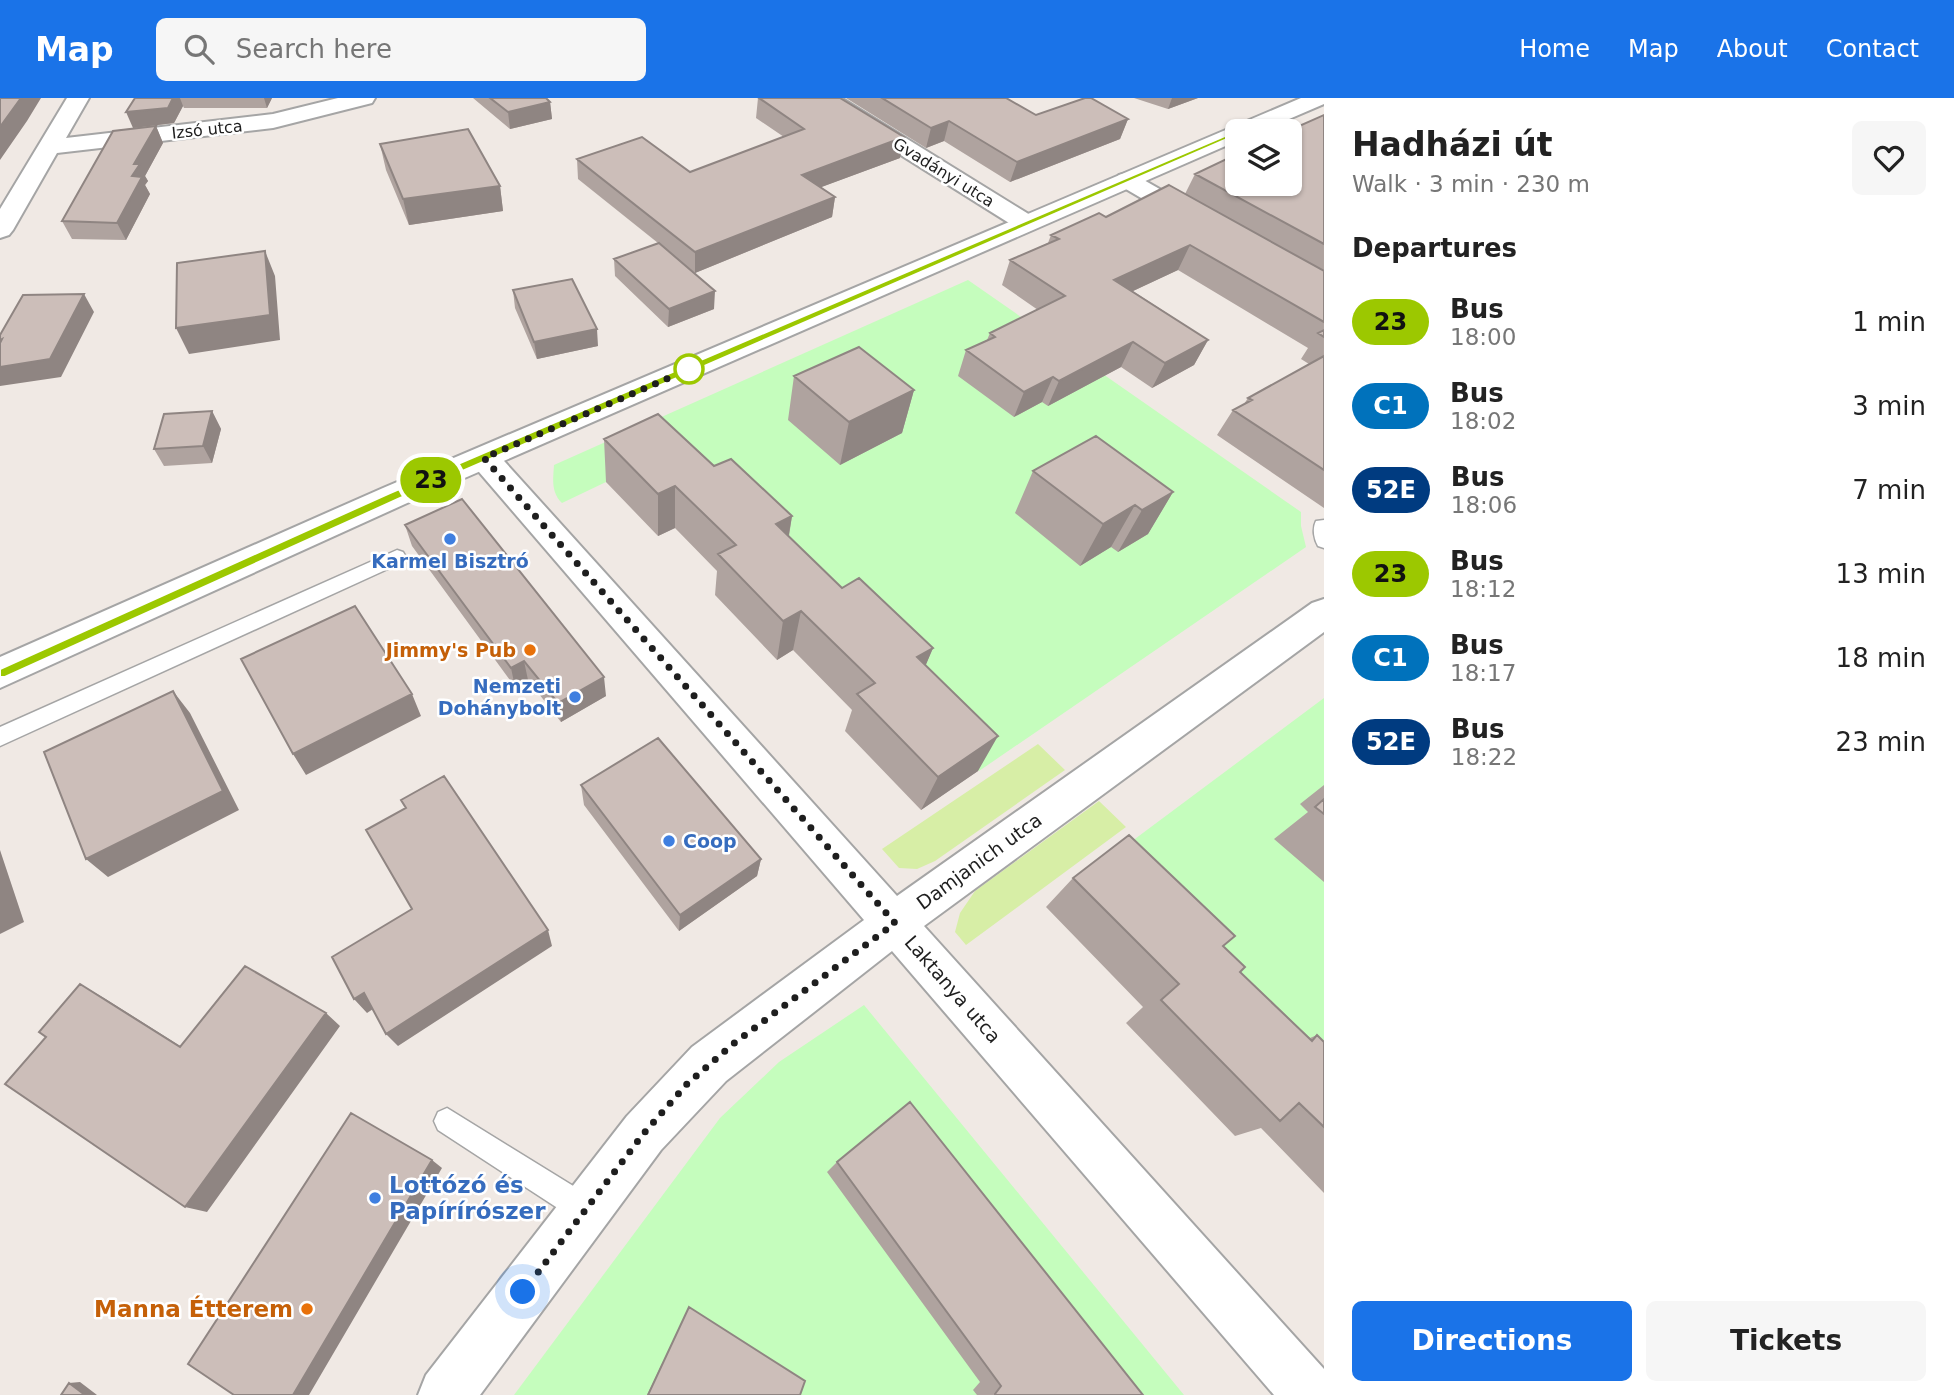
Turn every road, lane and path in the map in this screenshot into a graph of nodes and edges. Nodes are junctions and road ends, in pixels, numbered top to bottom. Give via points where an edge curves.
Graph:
1 (78, 98) edge
2 (364, 98) edge
3 (826, 98) edge
4 (1320, 98) edge
5 (1271, 119) edge
6 (1225, 138) edge
7 (48, 147) junction
8 (1127, 180) junction
9 (6, 208) edge
10 (1026, 223) junction
11 (0, 230) edge
12 (1222, 234) edge
13 (484, 458) junction
14 (397, 556) dead end
15 (1324, 613) edge
16 (0, 673) edge
17 (0, 737) edge
18 (895, 923) junction
19 (447, 1121) dead end
20 (586, 1210) junction
21 (446, 1395) edge
22 (1310, 1395) edge

1 - 7 street
2 - 7 street, Izsó utca via 273,121
3 - 10 street, Gvadányi utca
4 - 5 street
6 - 8 street
7 - 9 street
8 - 10 street
8 - 12 street
9 - 11 street
10 - 13 street
13 - 16 street
13 - 18 street, Laktanya utca
14 - 17 lane
15 - 18 street, Damjanich utca
18 - 20 street, Damjanich utca via 709,1064 664,1109
18 - 22 street, Laktanya utca
19 - 20 lane
20 - 21 street, Damjanich utca

